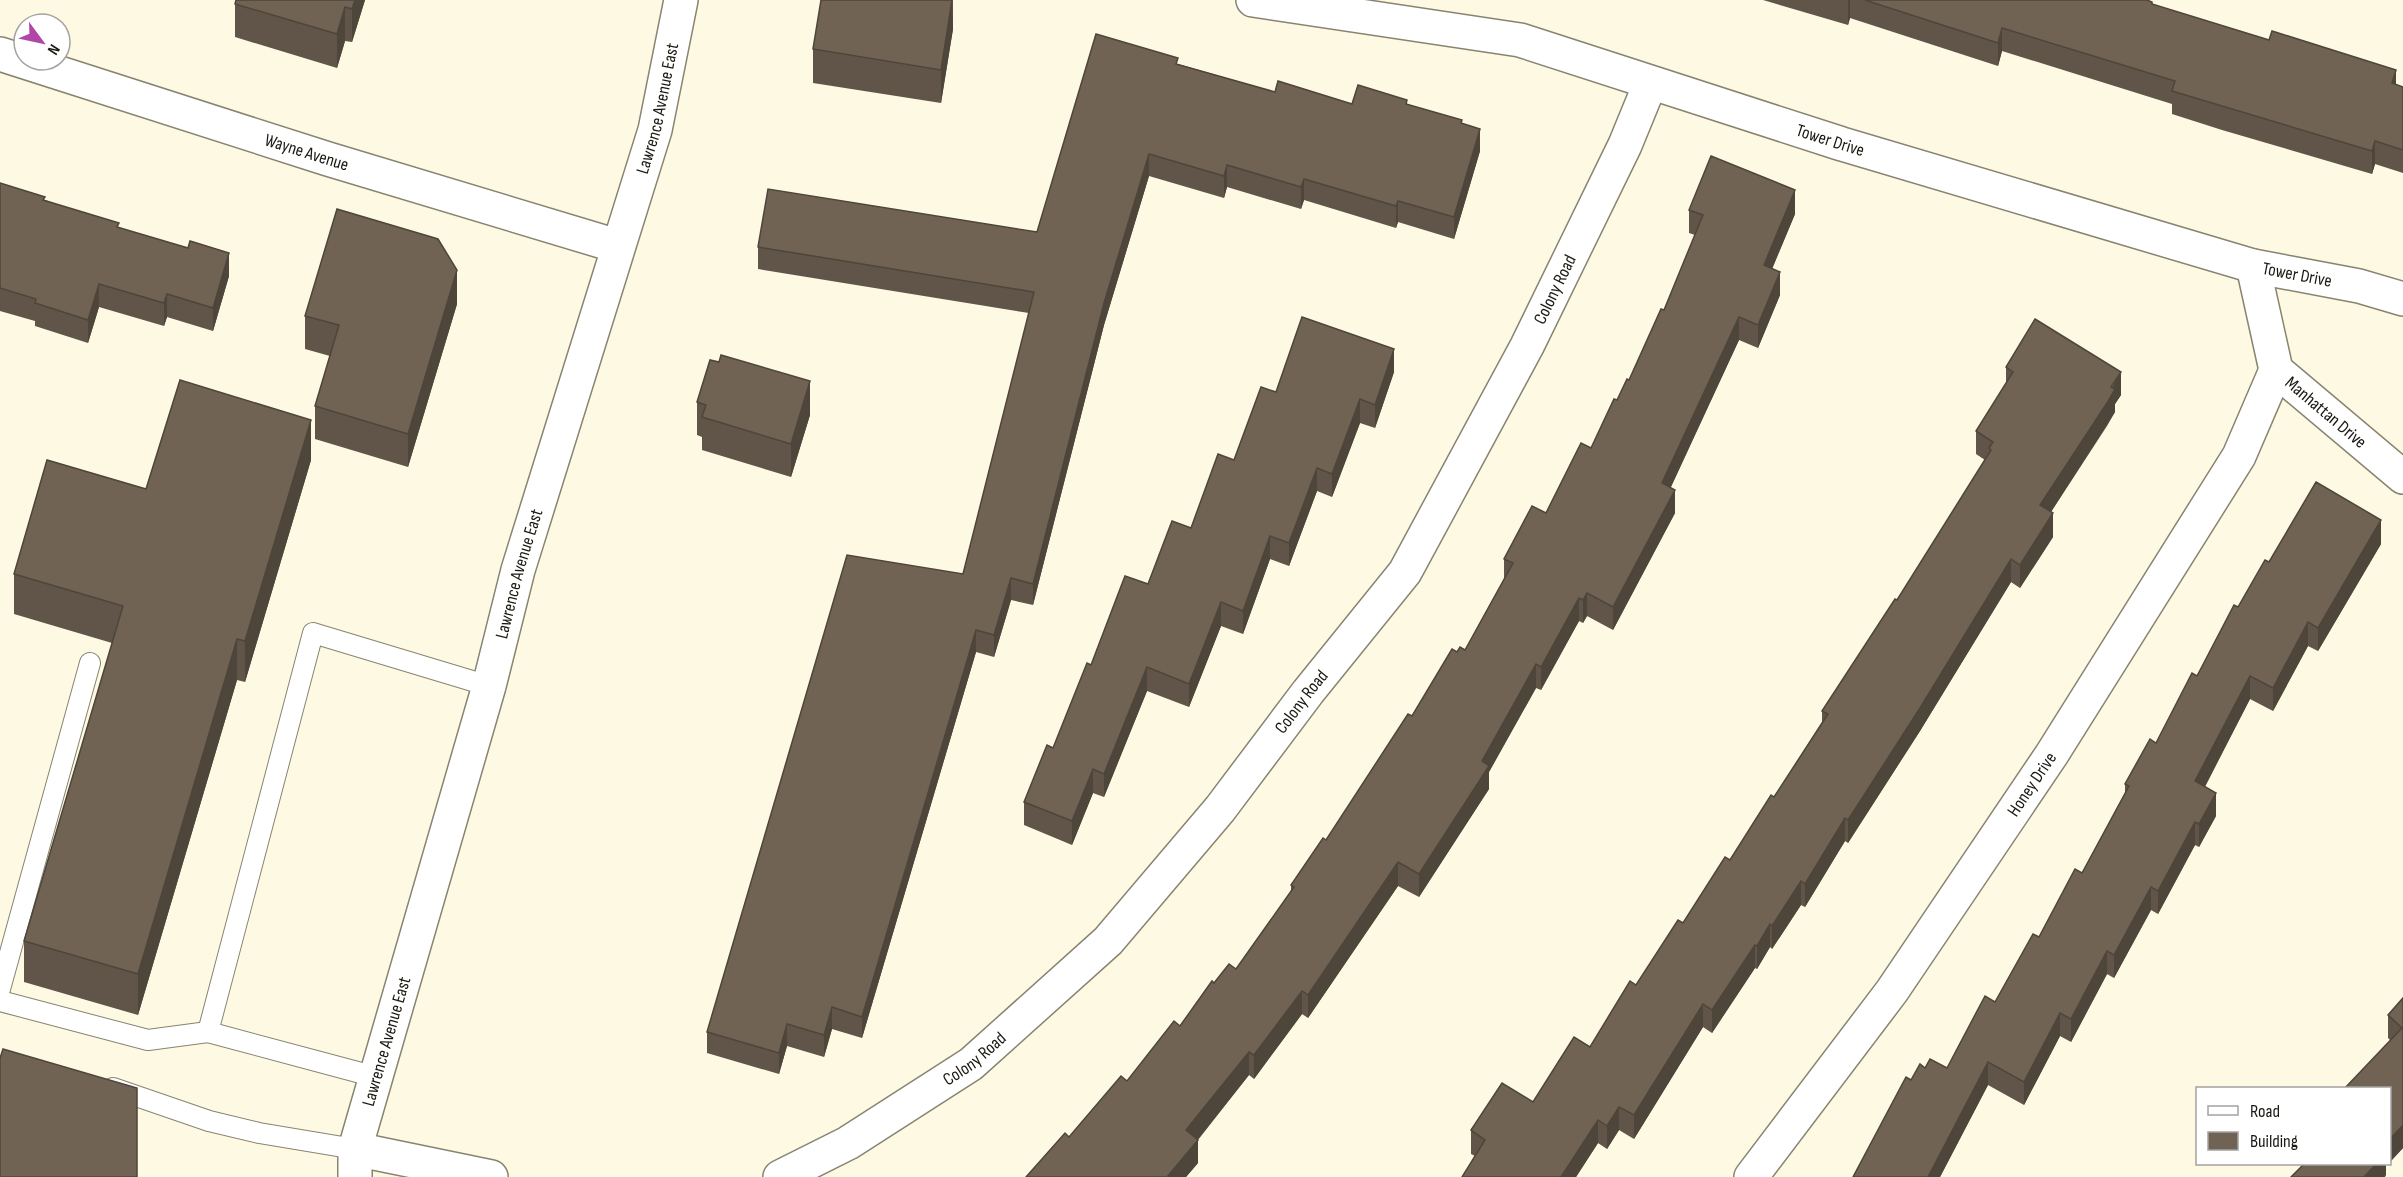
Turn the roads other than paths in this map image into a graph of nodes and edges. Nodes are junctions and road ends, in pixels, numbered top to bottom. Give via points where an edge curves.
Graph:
1 (681, 0) edge
2 (1253, 0) edge
3 (0, 54) edge
4 (1650, 84) junction
5 (616, 246) junction
6 (2253, 266) junction
7 (2403, 299) edge
8 (2276, 370) junction
9 (2403, 477) edge
10 (90, 663) dead end
11 (489, 686) junction
12 (0, 988) edge
13 (0, 1001) edge
14 (208, 1032) junction
15 (376, 1077) junction
16 (99, 1083) edge
17 (355, 1163) edge
18 (333, 1177) edge
19 (491, 1177) edge
20 (780, 1177) edge
21 (1751, 1177) edge

1 - 5 street, Lawrence Avenue East via 655,130
2 - 4 street, Tower Drive via 1520,40
3 - 5 street, Wayne Avenue
4 - 6 street, Tower Drive
4 - 20 street, Colony Road via 1625,145 1527,346 1405,572 1308,692 1221,809 1108,941 971,1064 848,1143
5 - 11 street, Lawrence Avenue East via 518,570
6 - 7 street, Tower Drive via 2359,286
6 - 8 street, Manhattan Drive
8 - 9 street, Manhattan Drive
8 - 21 street, Honey Drive via 2239,456 2052,754 1892,991
10 - 12 lane
11 - 14 lane via 313,633
11 - 15 street, Lawrence Avenue East
13 - 14 lane via 148,1040
14 - 15 lane
15 - 17 street, Lawrence Avenue East
16 - 17 lane via 209,1121
17 - 18 street, Lawrence Avenue East
17 - 19 street

